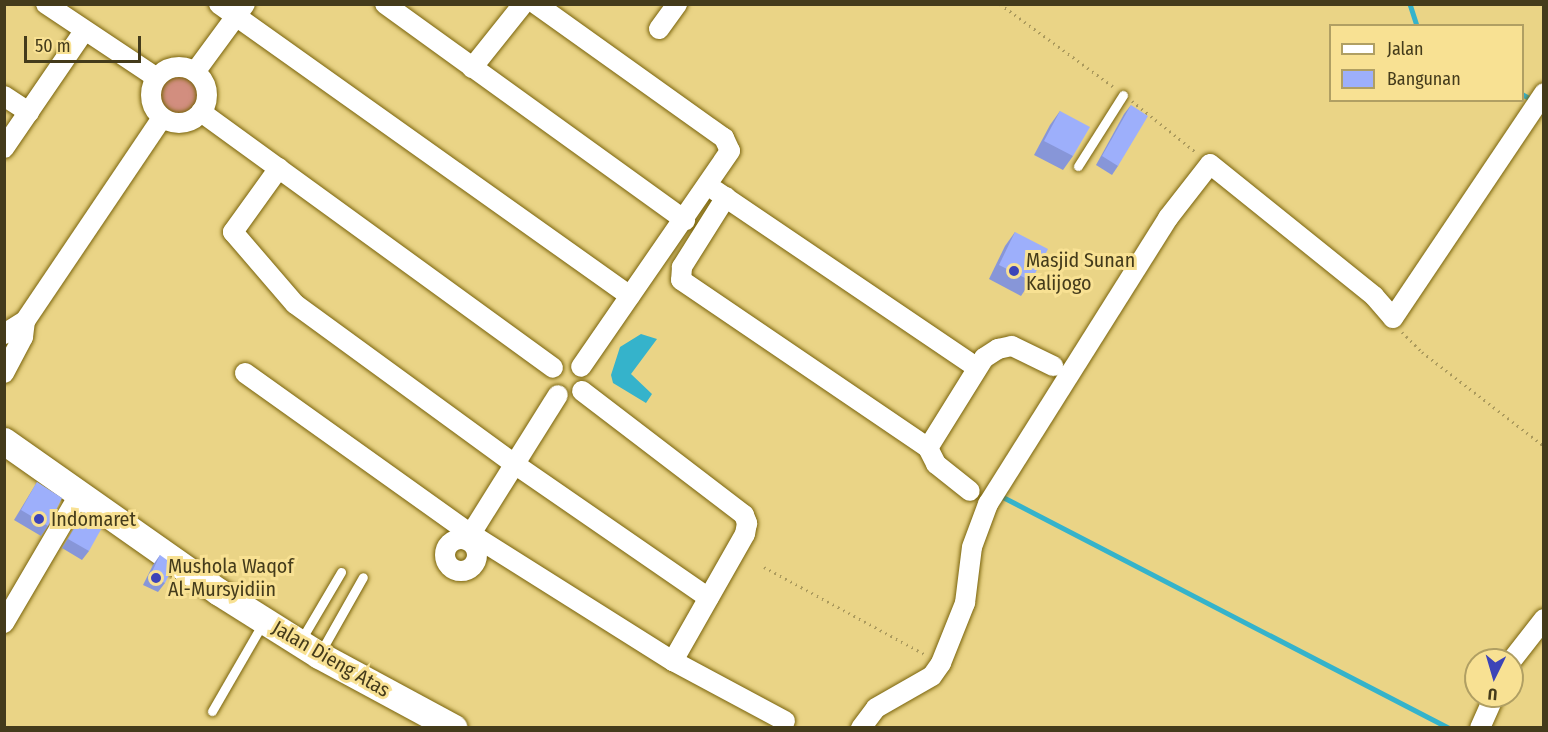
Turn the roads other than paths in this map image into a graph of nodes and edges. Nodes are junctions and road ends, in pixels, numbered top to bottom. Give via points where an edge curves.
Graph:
1 (46, 4) edge
2 (219, 4) edge
3 (385, 4) edge
4 (523, 4) edge
5 (536, 4) edge
6 (677, 4) edge
7 (241, 10) edge
8 (659, 29) dead end
9 (84, 31) junction
10 (472, 68) junction
11 (195, 72) junction
12 (157, 78) junction
13 (1123, 95) road end
14 (4, 96) edge
15 (1540, 99) edge
16 (28, 112) junction
17 (201, 112) junction
18 (162, 118) junction
19 (4, 148) edge
20 (1078, 166) dead end
21 (279, 168) junction
22 (709, 186) junction
23 (726, 197) junction
24 (685, 220) junction
25 (630, 296) junction
26 (25, 321) junction
27 (4, 334) edge
28 (1053, 366) dead end
29 (581, 367) junction
30 (976, 367) junction
31 (553, 369) junction
32 (4, 373) edge
33 (244, 373) dead end
34 (582, 391) junction
35 (558, 395) junction
36 (4, 441) edge
37 (928, 448) junction
38 (516, 465) junction
39 (970, 491) dead end
40 (79, 495) junction
41 (469, 537) junction
42 (341, 572) dead end
43 (363, 577) dead end
44 (709, 598) junction
45 (1544, 619) edge
46 (264, 621) junction
47 (4, 623) edge
48 (1521, 648) edge
49 (309, 649) junction
50 (673, 661) junction
51 (1489, 708) edge
52 (212, 711) dead end
53 (785, 721) dead end
54 (454, 728) edge
55 (861, 728) edge
56 (1480, 728) edge

1 - 9 street
2 - 7 street
3 - 10 street
4 - 10 street
5 - 22 street via 728,143 728,159
6 - 8 street
7 - 11 street
7 - 25 street
9 - 12 street
9 - 16 street
10 - 24 street
11 - 12 street via 174,68
11 - 17 street via 206,87 207,100
12 - 18 street via 151,99
13 - 20 lane
14 - 16 street
15 - 55 street via 1393,318 1374,296 1210,164 1168,218 988,504 972,547 965,603 941,663 932,676 876,708
16 - 19 street
17 - 18 street via 183,123
17 - 21 street
18 - 26 street
21 - 31 street
21 - 38 street via 235,227 234,238 295,304
22 - 23 street
22 - 24 street
23 - 30 street
23 - 37 street via 682,267 681,280
24 - 25 street
25 - 29 street
26 - 27 street
26 - 32 street via 23,337
28 - 30 street via 1012,346 998,349
29 - 31 street via 570,361
29 - 34 street via 586,376
30 - 37 street
31 - 35 street via 549,380
33 - 41 street
34 - 35 street via 568,398
34 - 44 street via 744,515 746,534
35 - 38 street
36 - 40 street, Jalan Dieng Atas
37 - 39 street via 936,464
38 - 41 street
38 - 44 street
40 - 46 street, Jalan Dieng Atas
40 - 47 street
41 - 50 street
42 - 49 lane
43 - 49 lane
44 - 50 street
45 - 48 street
46 - 49 street, Jalan Dieng Atas
46 - 52 lane
49 - 54 street, Jalan Dieng Atas
50 - 53 street
51 - 56 street

